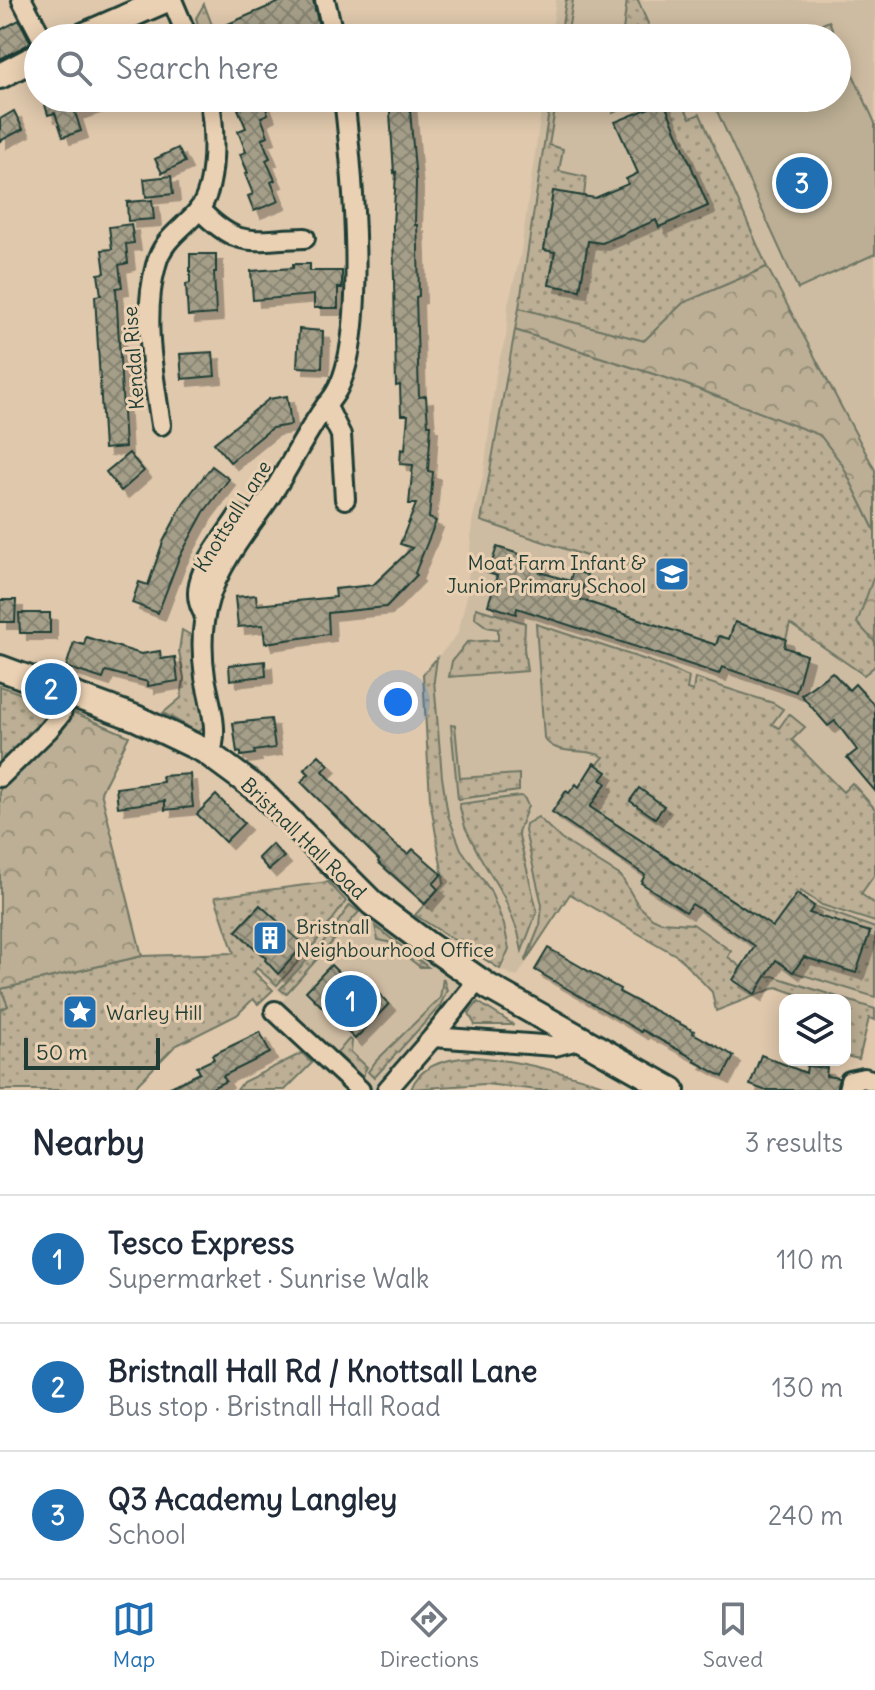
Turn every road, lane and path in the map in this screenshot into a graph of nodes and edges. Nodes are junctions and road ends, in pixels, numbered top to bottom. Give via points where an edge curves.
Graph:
1 (22, 0) edge
2 (165, 0) edge
3 (172, 0) edge
4 (325, 0) edge
5 (35, 24) edge
6 (110, 24) edge
7 (182, 24) edge
8 (331, 24) edge
9 (24, 63) edge
10 (0, 76) edge
11 (211, 112) edge
12 (346, 112) edge
13 (199, 209) junction
14 (305, 238) dead end
15 (326, 405) junction
16 (161, 425) dead end
17 (345, 499) dead end
18 (0, 668) edge
19 (66, 691) junction
20 (210, 754) junction
21 (0, 777) edge
22 (478, 980) junction
23 (275, 1011) dead end
24 (433, 1037) junction
25 (582, 1039) junction
26 (875, 1081) edge
27 (360, 1090) edge
28 (387, 1090) edge
29 (672, 1090) edge
30 (848, 1090) edge

1 - 5 street
2 - 6 street
3 - 7 street
4 - 8 street
9 - 10 street
11 - 13 street, Kendal Rise via 209,191
12 - 15 street, Knottsall Lane via 353,342 346,370
13 - 14 street via 215,226 243,241
13 - 16 street, Kendal Rise via 174,233 156,263 150,340
15 - 17 street via 341,435
15 - 20 street, Knottsall Lane via 235,530 214,569 202,637 214,730
18 - 19 street, Bristnall Hall Road
19 - 20 street, Bristnall Hall Road
19 - 21 street via 61,714
20 - 22 street, Bristnall Hall Road via 262,793 372,903
22 - 24 street
22 - 25 street, Bristnall Hall Road
23 - 27 street
24 - 25 street via 555,1046
24 - 28 street
25 - 29 street, Bristnall Hall Road
26 - 30 street via 856,1078

